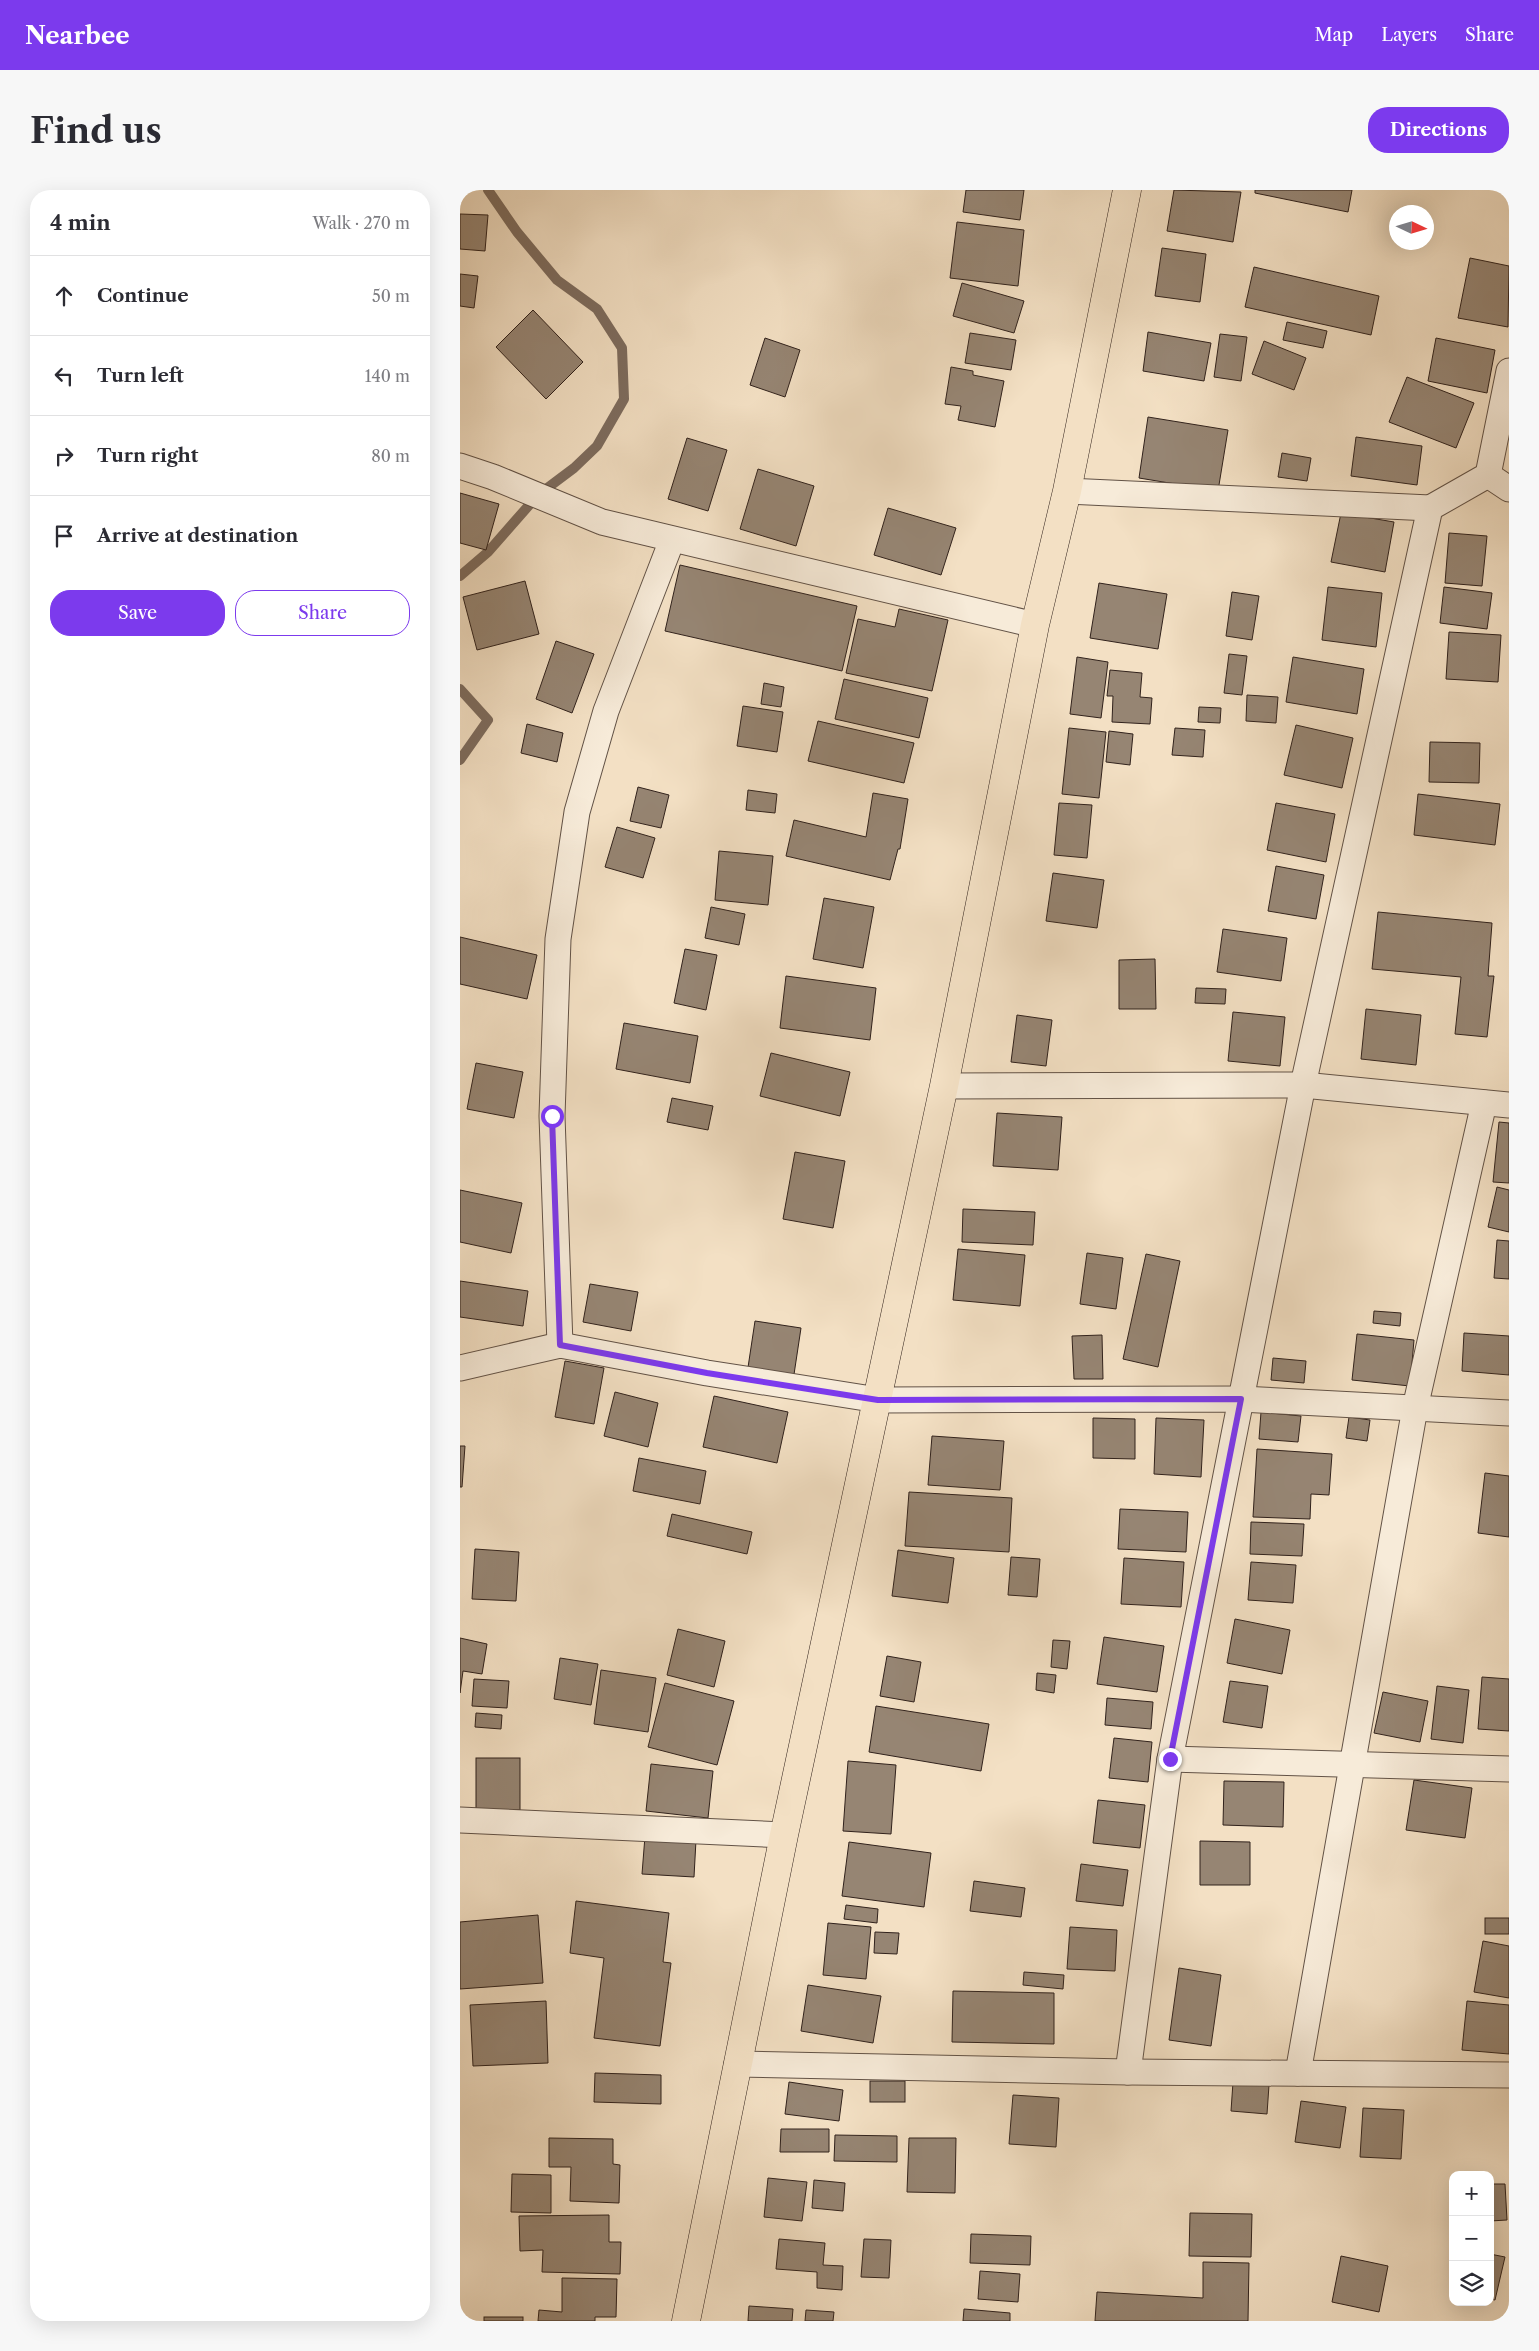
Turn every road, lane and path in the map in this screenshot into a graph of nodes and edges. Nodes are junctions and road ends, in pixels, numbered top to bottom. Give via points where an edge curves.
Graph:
1 (1127, 190) edge
2 (1509, 371) edge
3 (460, 466) edge
4 (1488, 475) junction
5 (1509, 489) edge
6 (1067, 491) junction
7 (1430, 508) junction
8 (672, 540) junction
9 (1035, 625) junction
10 (1303, 1085) junction
11 (944, 1086) junction
12 (1484, 1103) junction
13 (1509, 1105) edge
14 (560, 1345) junction
15 (460, 1368) edge
16 (1241, 1399) junction
17 (878, 1400) junction
18 (1415, 1408) junction
19 (1509, 1413) edge
20 (1170, 1759) junction
21 (1352, 1765) junction
22 (1509, 1769) edge
23 (460, 1820) edge
24 (784, 1835) junction
25 (737, 2064) junction
26 (1128, 2072) junction
27 (1298, 2073) junction
28 (1509, 2075) edge
29 (686, 2321) edge

1 - 6 highway
2 - 4 street
3 - 8 street via 602,522
4 - 5 street
4 - 7 street
6 - 7 street
6 - 9 highway
7 - 10 street
8 - 9 street
8 - 14 street via 606,711 577,812 558,939 552,1116
9 - 11 highway
10 - 11 street
10 - 12 street
10 - 16 street
11 - 17 highway
12 - 13 street
12 - 18 street
14 - 15 street
14 - 17 street via 707,1373
16 - 17 street
16 - 18 street
16 - 20 street
17 - 24 highway
18 - 19 street
18 - 21 street
20 - 21 street
20 - 26 street
21 - 22 street
21 - 27 street
23 - 24 street
24 - 25 highway
25 - 26 street
25 - 29 highway
26 - 27 street
27 - 28 street

